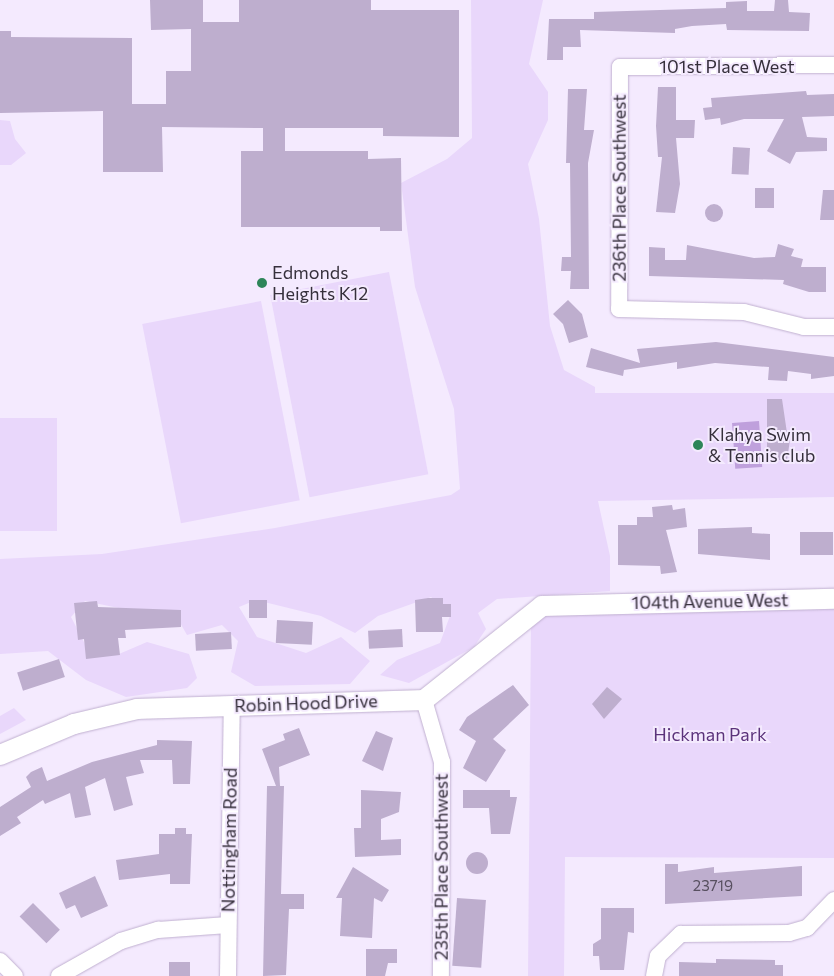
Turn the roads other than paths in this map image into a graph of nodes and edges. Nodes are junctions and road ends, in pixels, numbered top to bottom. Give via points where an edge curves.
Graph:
1 (834, 65) edge
2 (620, 67) joint
3 (834, 327) edge
4 (834, 598) edge
5 (424, 700) junction
6 (232, 705) junction
7 (0, 755) edge
8 (834, 900) edge
9 (228, 925) junction
10 (0, 961) edge
11 (15, 976) edge
12 (59, 976) edge
13 (228, 976) edge
14 (441, 976) edge
15 (654, 976) edge

1 - 2 street, 101st Place West
2 - 3 street, 236th Place Southwest via 619,309 744,312 804,327
4 - 5 street, 104th Avenue West via 542,606
5 - 6 street, Robin Hood Drive
5 - 14 street, 235th Place Southwest via 442,762
6 - 7 street, Robin Hood Drive via 137,709 74,724
6 - 9 street, Nottingham Road
8 - 15 street via 807,928 790,933 681,934 658,956
9 - 12 street via 149,933 121,941
9 - 13 street, Nottingham Road
10 - 11 street

